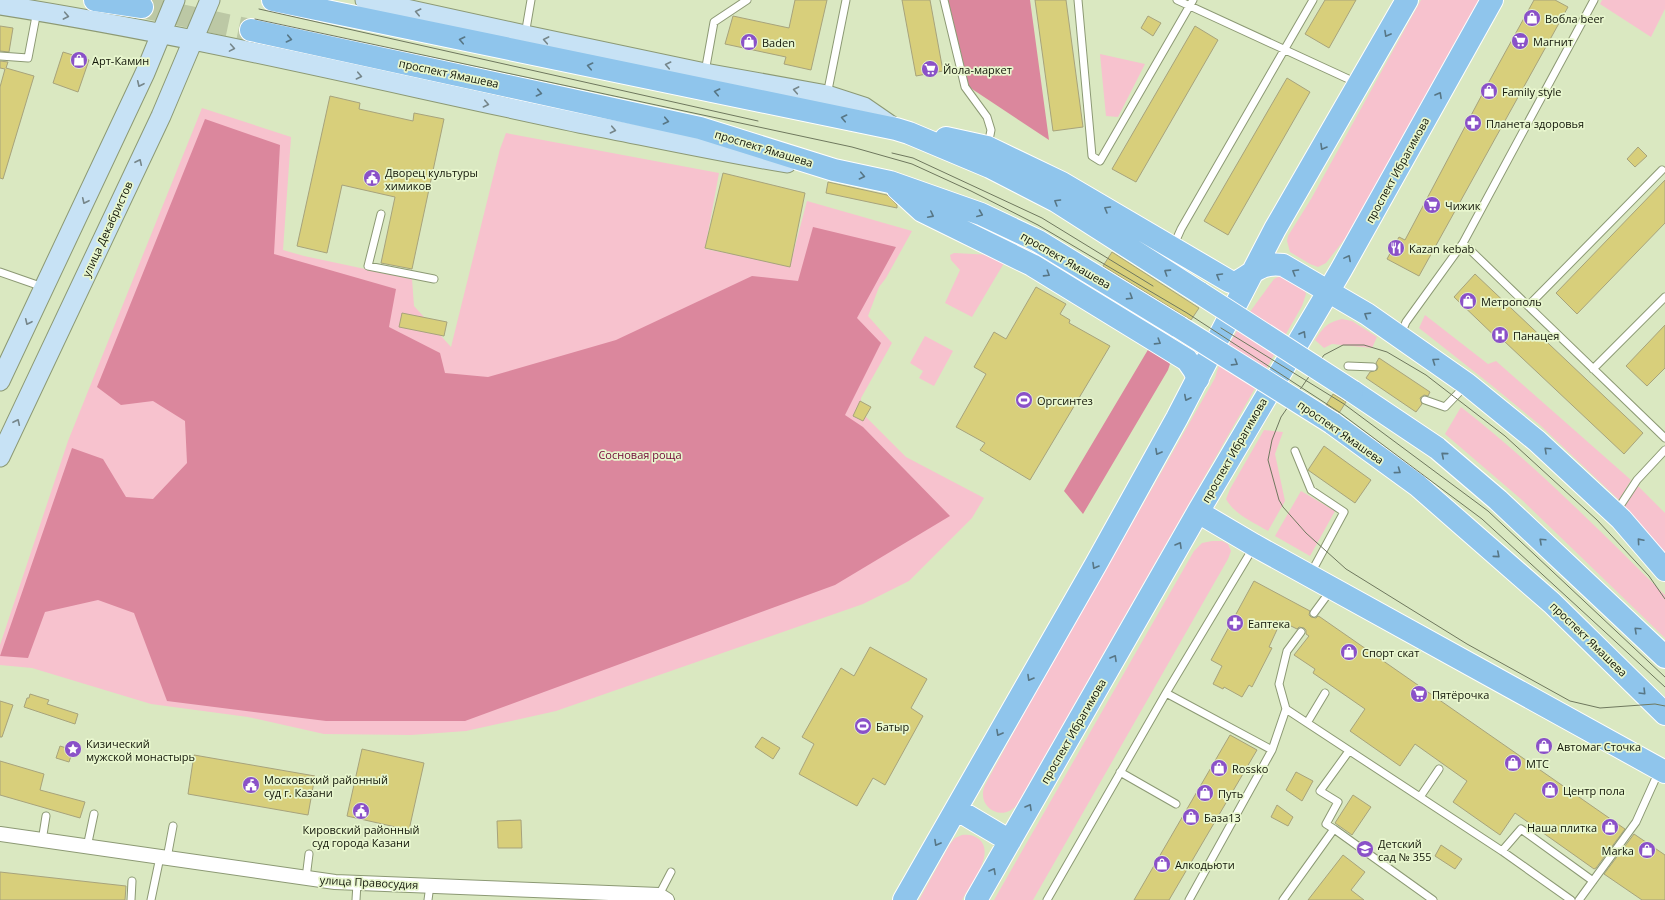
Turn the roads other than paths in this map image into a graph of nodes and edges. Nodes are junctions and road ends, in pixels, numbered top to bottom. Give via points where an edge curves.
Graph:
1 (95, 0) edge
2 (175, 0) edge
3 (210, 0) edge
4 (273, 0) edge
5 (365, 0) edge
6 (531, 0) edge
7 (747, 0) edge
8 (846, 0) edge
9 (944, 0) edge
10 (1078, 0) edge
11 (1177, 0) edge
12 (1313, 0) edge
13 (1407, 0) edge
14 (1492, 0) edge
15 (1594, 0) edge
16 (1192, 3) edge
17 (0, 5) edge
18 (142, 7) tunnel mouth
19 (37, 11) junction
20 (251, 30) tunnel mouth
21 (162, 35) junction
22 (525, 36) junction
23 (194, 41) junction
24 (1283, 49) junction
25 (0, 56) edge
26 (705, 73) junction
27 (1359, 84) junction
28 (827, 95) junction
29 (903, 131) junction
30 (987, 147) junction
31 (834, 170) junction
32 (1662, 170) dead end
33 (890, 182) junction
34 (381, 214) dead end
35 (1463, 242) junction
36 (1173, 249) junction
37 (0, 272) edge
38 (1253, 272) junction
39 (434, 279) dead end
40 (45, 287) junction
41 (1328, 292) junction
42 (1665, 297) edge
43 (1528, 306) junction
44 (1400, 336) junction
45 (1348, 366) dead end
46 (1373, 367) dead end
47 (1594, 369) junction
48 (1198, 379) junction
49 (0, 381) edge
50 (1467, 384) junction
51 (1425, 400) dead end
52 (1665, 438) edge
53 (1665, 450) edge
54 (1295, 451) dead end
55 (0, 457) edge
56 (1198, 512) junction
57 (1615, 514) junction
58 (1254, 546) junction
59 (1665, 570) edge
60 (1310, 576) junction
61 (1333, 588) junction
62 (1314, 613) dead end
63 (1302, 632) dead end
64 (1665, 657) edge
65 (1166, 693) junction
66 (1326, 693) dead end
67 (1286, 709) junction
68 (1665, 714) edge
69 (1307, 723) junction
70 (1272, 750) junction
71 (1349, 751) junction
72 (1439, 769) dead end
73 (1662, 770) edge
74 (1120, 772) junction
75 (1420, 797) junction
76 (1176, 804) dead end
77 (956, 809) junction
78 (94, 814) dead end
79 (46, 816) dead end
80 (173, 826) dead end
81 (1334, 829) junction
82 (0, 834) edge
83 (42, 840) junction
84 (1010, 841) junction
85 (87, 847) junction
86 (1502, 851) junction
87 (310, 854) dead end
88 (164, 858) junction
89 (671, 872) dead end
90 (306, 878) junction
91 (1593, 880) junction
92 (132, 881) dead end
93 (357, 883) junction
94 (430, 885) junction
95 (663, 898) edge
96 (131, 900) edge
97 (151, 900) edge
98 (356, 900) edge
99 (428, 900) edge
100 (904, 900) edge
101 (976, 900) edge
102 (1047, 900) edge
103 (1189, 900) edge
104 (1283, 900) edge
105 (1433, 900) edge
106 (1571, 900) edge
107 (1579, 900) edge

1 - 18 main road
2 - 21 main road
3 - 23 main road, улица Декабристов
29 -> 4 main road
22 -> 5 main road
6 - 22 lane
7 - 26 lane via 714,22
8 - 28 lane
9 - 30 lane via 965,87 987,117 991,130
10 - 16 lane via 1092,156 1100,161
11 - 16 lane
12 - 24 lane
13 -> 27 main road
41 -> 14 main road, проспект Ибрагимова
15 - 35 lane
16 - 24 lane
17 - 19 main road
19 -> 21 main road
19 - 25 lane via 28,58
20 -> 31 main road, проспект Ямашева via 700,128
21 - 23 main road
21 -> 40 main road
26 -> 22 main road
23 -> 31 main road via 726,153
55 -> 23 main road, улица Декабристов
24 - 27 lane
24 - 36 lane via 1181,229
28 -> 26 main road
27 -> 38 main road
28 - 29 main road via 864,107
29 - 30 main road
64 -> 29 main road, bridge via 1498,500 1437,448 1056,201 990,167
36 -> 30 main road via 1062,183
31 -> 33 main road, проспект Ямашева
32 - 43 lane
33 -> 48 main road via 922,211 1032,265 1187,360
33 -> 68 main road, проспект Ямашева, bridge via 981,214 1038,241 1332,423 1417,485 1518,572
34 - 39 lane via 368,266
35 - 43 lane
35 - 44 lane via 1406,322
38 -> 36 main road via 1235,283
37 - 40 lane
41 -> 38 main road via 1283,265 1262,266
38 - 48 main road
40 -> 49 main road
44 -> 41 main road
56 -> 41 main road, проспект Ибрагимова
42 - 47 lane
43 - 47 lane
50 -> 44 main road
45 - 46 lane
47 - 52 lane
48 -> 77 main road
50 - 51 lane via 1444,407
57 -> 50 main road via 1537,441
53 - 57 lane via 1637,480
54 - 60 lane via 1311,490 1344,512
56 - 58 main road
84 -> 56 main road, проспект Ибрагимова
59 -> 57 main road
58 - 60 main road
58 - 65 lane
60 - 61 main road
61 - 62 lane
61 - 73 main road
63 - 67 lane via 1287,651 1279,684
65 - 70 lane
65 - 74 lane
66 - 69 lane
67 - 69 lane
67 - 70 lane
69 - 71 lane
70 - 103 lane
71 - 75 lane
71 - 81 lane via 1320,791 1338,802 1326,824
72 - 75 lane
73 - 91 lane via 1636,822
74 - 76 lane
74 - 102 lane
75 - 86 lane
77 - 84 main road
77 -> 100 main road
78 - 85 lane
79 - 83 lane
80 - 88 lane
81 - 104 lane
81 - 105 lane
82 - 83 street, улица Правосудия
83 - 85 street, улица Правосудия
101 -> 84 main road, проспект Ибрагимова
85 - 88 street, улица Правосудия
86 - 91 lane via 1521,829
86 - 106 lane
87 - 90 lane
88 - 90 street, улица Правосудия
88 - 97 lane
89 - 95 lane
90 - 93 street, улица Правосудия
91 - 107 lane
92 - 96 lane
93 - 94 street, улица Правосудия
93 - 98 lane
94 - 95 street, улица Правосудия
94 - 99 lane

